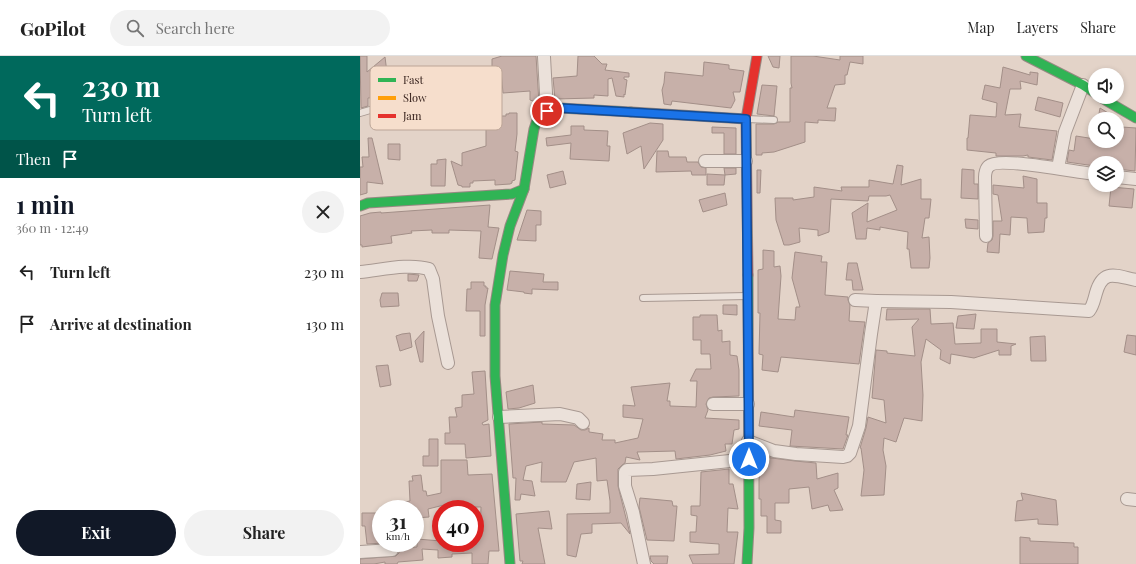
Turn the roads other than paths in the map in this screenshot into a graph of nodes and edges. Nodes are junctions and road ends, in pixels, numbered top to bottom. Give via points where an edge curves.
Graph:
1 (757, 56) edge
2 (1026, 56) edge
3 (544, 57) dead end
4 (1083, 84) junction
5 (1088, 88) edge
6 (1112, 104) edge
7 (370, 110) edge
8 (547, 111) junction
9 (360, 113) edge
10 (1136, 118) edge
11 (746, 119) junction
12 (774, 120) dead end
13 (705, 161) dead end
14 (746, 161) junction
15 (1058, 168) junction
16 (1088, 173) edge
17 (1124, 178) edge
18 (1136, 179) edge
19 (524, 189) junction
20 (360, 206) edge
21 (986, 236) dead end
22 (360, 272) edge
23 (1136, 280) edge
24 (748, 296) junction
25 (643, 298) dead end
26 (855, 300) dead end
27 (876, 301) junction
28 (448, 363) dead end
29 (713, 404) dead end
30 (748, 404) junction
31 (499, 417) junction
32 (583, 423) dead end
33 (748, 441) junction
34 (749, 459) junction
35 (372, 551) edge
36 (360, 552) edge
37 (510, 564) edge
38 (644, 564) edge
39 (747, 564) edge

1 - 11 street
2 - 4 street
3 - 8 street
4 - 5 street
4 - 15 street via 1065,132
6 - 10 street
7 - 9 lane
8 - 11 street via 560,108
8 - 19 street via 539,115 537,120
11 - 12 lane
11 - 14 street
13 - 14 street
14 - 24 street
15 - 16 street
15 - 21 street via 1007,163 989,165 985,177
17 - 18 street
19 - 20 street via 512,194 368,203
19 - 31 street via 510,226 495,305 495,376
22 - 28 street via 398,267 429,269
23 - 27 street via 1112,275 1104,277 1098,284 1093,306 1089,311 951,302
24 - 25 lane
24 - 30 street
26 - 27 street
27 - 33 street via 859,426 850,453 843,457 796,454 774,451
29 - 30 street
30 - 33 street
31 - 32 street via 560,414 578,418
31 - 37 street
33 - 34 street
34 - 38 street via 625,472 625,486
34 - 39 street
35 - 36 street

